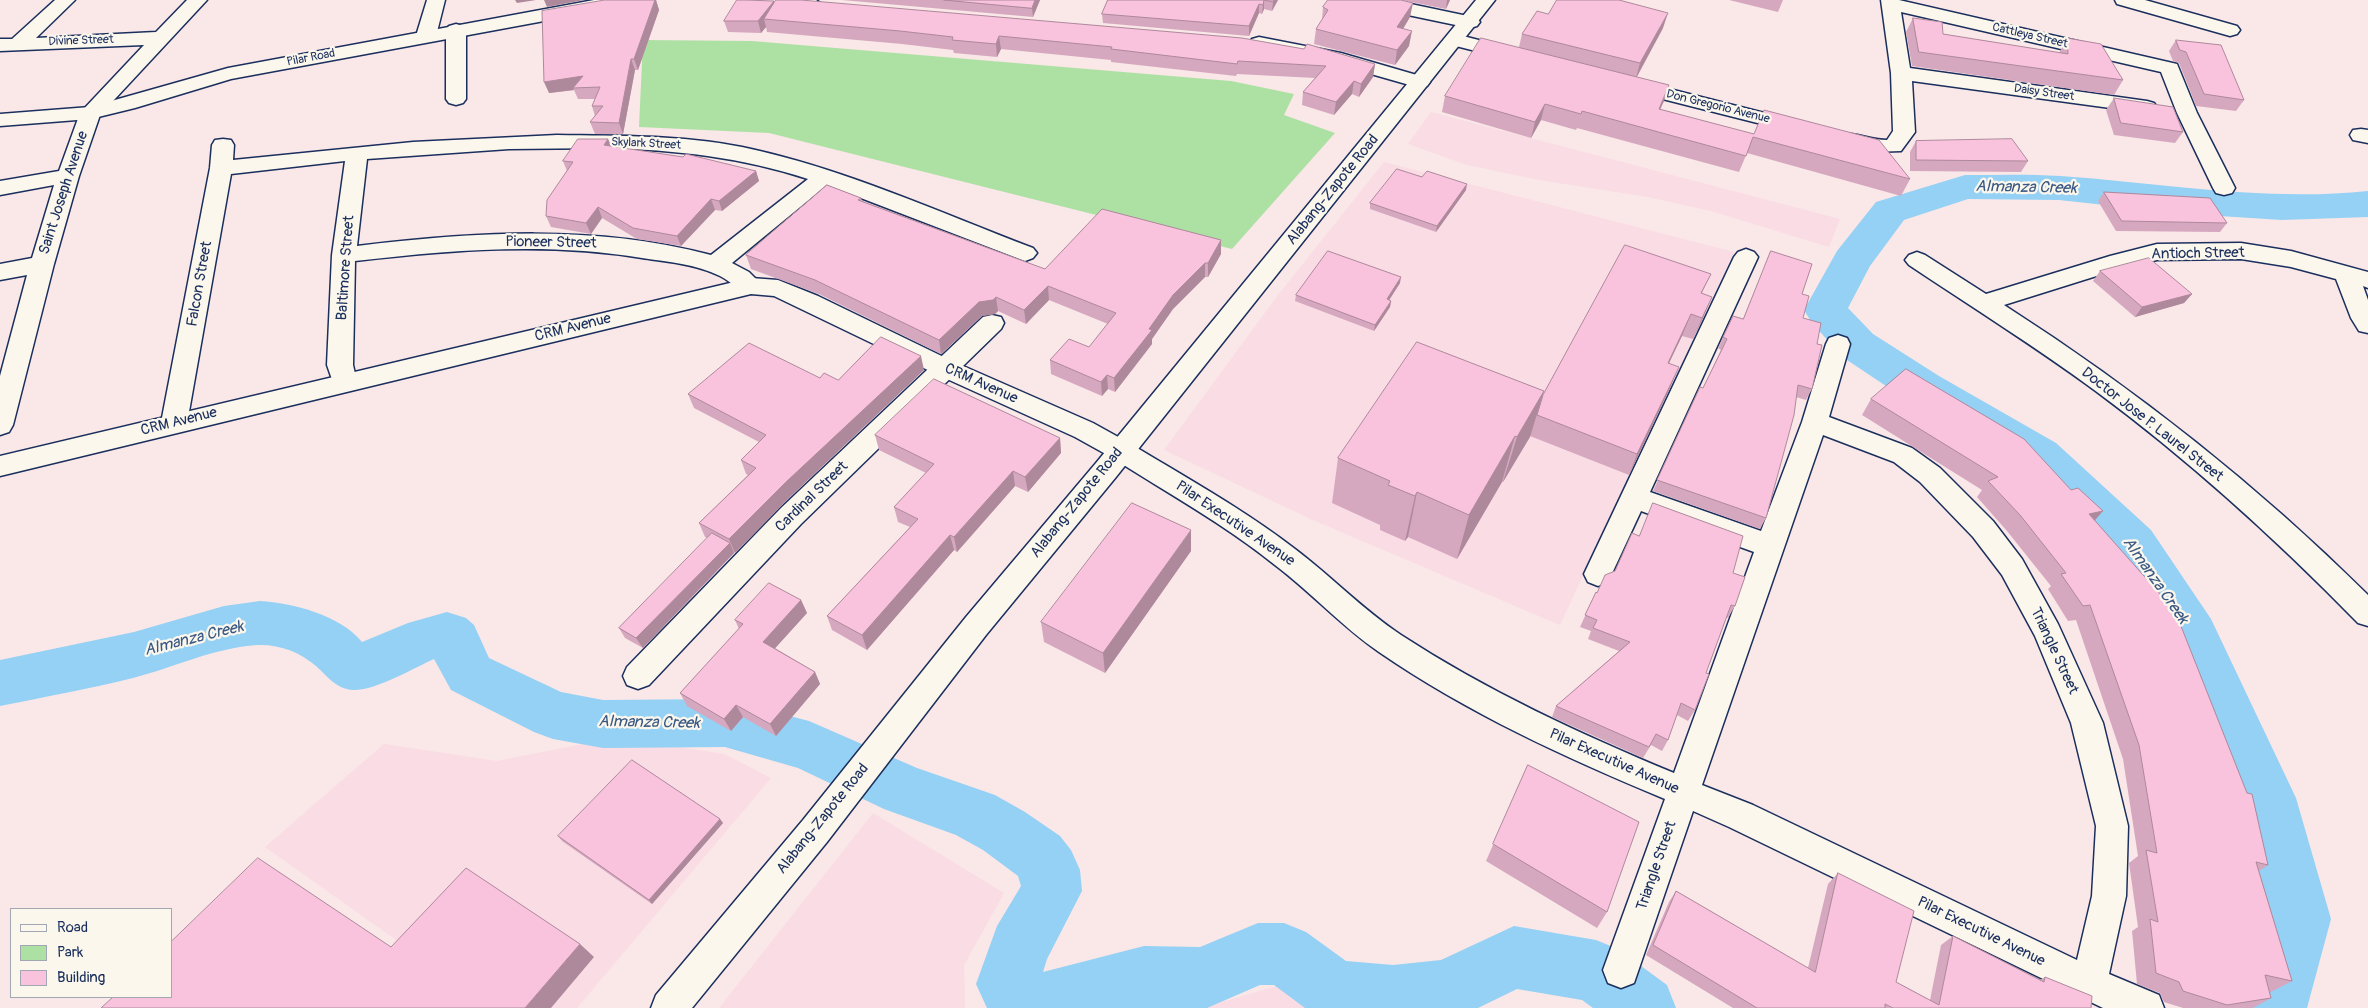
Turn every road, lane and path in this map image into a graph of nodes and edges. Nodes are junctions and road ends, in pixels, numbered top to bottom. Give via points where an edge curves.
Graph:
1 (66, 0) edge
2 (220, 0) edge
3 (436, 0) edge
4 (624, 0) edge
5 (748, 0) edge
6 (1365, 0) edge
7 (1486, 0) edge
8 (2124, 0) edge
9 (777, 1) edge
10 (1890, 2) edge
11 (194, 4) edge
12 (1408, 4) edge
13 (834, 6) edge
14 (1470, 22) junction
15 (456, 30) junction
16 (2230, 30) dead end
17 (426, 36) junction
18 (162, 38) junction
19 (1455, 40) junction
20 (1237, 41) edge
21 (10, 44) edge
22 (1532, 60) edge
23 (1901, 73) junction
24 (1610, 79) edge
25 (1420, 82) junction
26 (456, 99) dead end
27 (90, 113) junction
28 (2187, 113) junction
29 (0, 120) edge
30 (357, 153) junction
31 (222, 156) joint
32 (68, 176) junction
33 (824, 177) junction
34 (0, 188) edge
35 (2224, 188) dead end
36 (1025, 254) dead end
37 (344, 255) junction
38 (1746, 257) dead end
39 (1917, 260) dead end
40 (42, 264) junction
41 (715, 264) junction
42 (0, 272) edge
43 (2357, 277) edge
44 (750, 286) junction
45 (1992, 300) junction
46 (992, 323) dead end
47 (2368, 325) edge
48 (1838, 344) dead end
49 (9, 358) edge
50 (945, 368) junction
51 (344, 382) junction
52 (1815, 422) junction
53 (174, 424) junction
54 (0, 425) edge
55 (1120, 450) junction
56 (0, 466) edge
57 (1633, 497) junction
58 (1770, 546) junction
59 (1598, 574) dead end
60 (2368, 614) edge
61 (638, 676) dead end
62 (1683, 792) junction
63 (1621, 970) dead end
64 (2089, 984) junction
65 (669, 1008) edge
66 (2146, 1008) edge

1 - 21 main road
2 - 11 main road
3 - 17 main road
4 - 15 main road, Pilar Road
5 - 9 main road
6 - 12 main road
7 - 14 main road, Alabang-Zapote Road
8 - 16 main road
9 - 13 main road
10 - 23 main road, Don Gregorio Avenue
10 - 28 main road, Cattleya Street via 2170,68
11 - 18 main road, Saint Joseph Avenue
12 - 14 main road
14 - 19 main road, Alabang-Zapote Road
15 - 17 main road, Pilar Road
15 - 26 main road
17 - 27 main road, Pilar Road via 228,74
18 - 21 main road, Divine Street
18 - 27 main road, Saint Joseph Avenue
19 - 22 main road
19 - 25 main road, Alabang-Zapote Road
20 - 25 main road via 1301,48
23 - 24 main road, Don Gregorio Avenue via 1904,132 1893,146 1871,146
23 - 28 main road, Daisy Street
25 - 55 main road, Alabang-Zapote Road
27 - 29 main road, Pilar Road
27 - 32 main road, Saint Joseph Avenue
28 - 35 main road
30 - 31 main road, Skylark Street
30 - 33 main road, Skylark Street via 415,147 558,141 660,143 760,158
30 - 37 main road, Baltimore Street
31 - 53 main road, Falcon Street
32 - 34 main road
32 - 40 main road, Saint Joseph Avenue
33 - 36 main road, Skylark Street
33 - 41 main road
37 - 41 main road, Pioneer Street via 438,244 540,240 615,245
37 - 51 main road, Baltimore Street via 340,365
38 - 57 main road
39 - 45 main road, Doctor Jose P. Laurel Street
40 - 42 main road
40 - 49 main road, Saint Joseph Avenue
41 - 44 main road, Pioneer Street via 735,272
43 - 45 main road, Antioch Street via 2291,259 2241,251 2157,252
43 - 47 main road via 2363,318
44 - 50 main road, CRM Avenue via 778,288
44 - 51 main road, CRM Avenue
45 - 60 main road, Doctor Jose P. Laurel Street via 2044,343 2140,412 2238,492
46 - 50 main road, Cardinal Street
48 - 52 main road, Triangle Street
49 - 54 main road, Saint Joseph Avenue
50 - 55 main road, CRM Avenue via 1084,430
50 - 61 main road, Cardinal Street via 791,516
51 - 53 main road, CRM Avenue
52 - 58 main road, Triangle Street
52 - 64 main road, Triangle Street via 1903,455 1930,475 1982,529 2012,567 2048,634 2087,723 2112,826 2109,896
53 - 56 main road, CRM Avenue
55 - 62 main road, Pilar Executive Avenue via 1252,532 1388,642 1441,676 1576,747
55 - 65 main road, Alabang-Zapote Road
57 - 58 main road
57 - 59 main road
58 - 62 main road, Triangle Street
62 - 63 main road, Triangle Street
62 - 64 main road, Pilar Executive Avenue via 1741,816
64 - 66 main road, Pilar Executive Avenue

